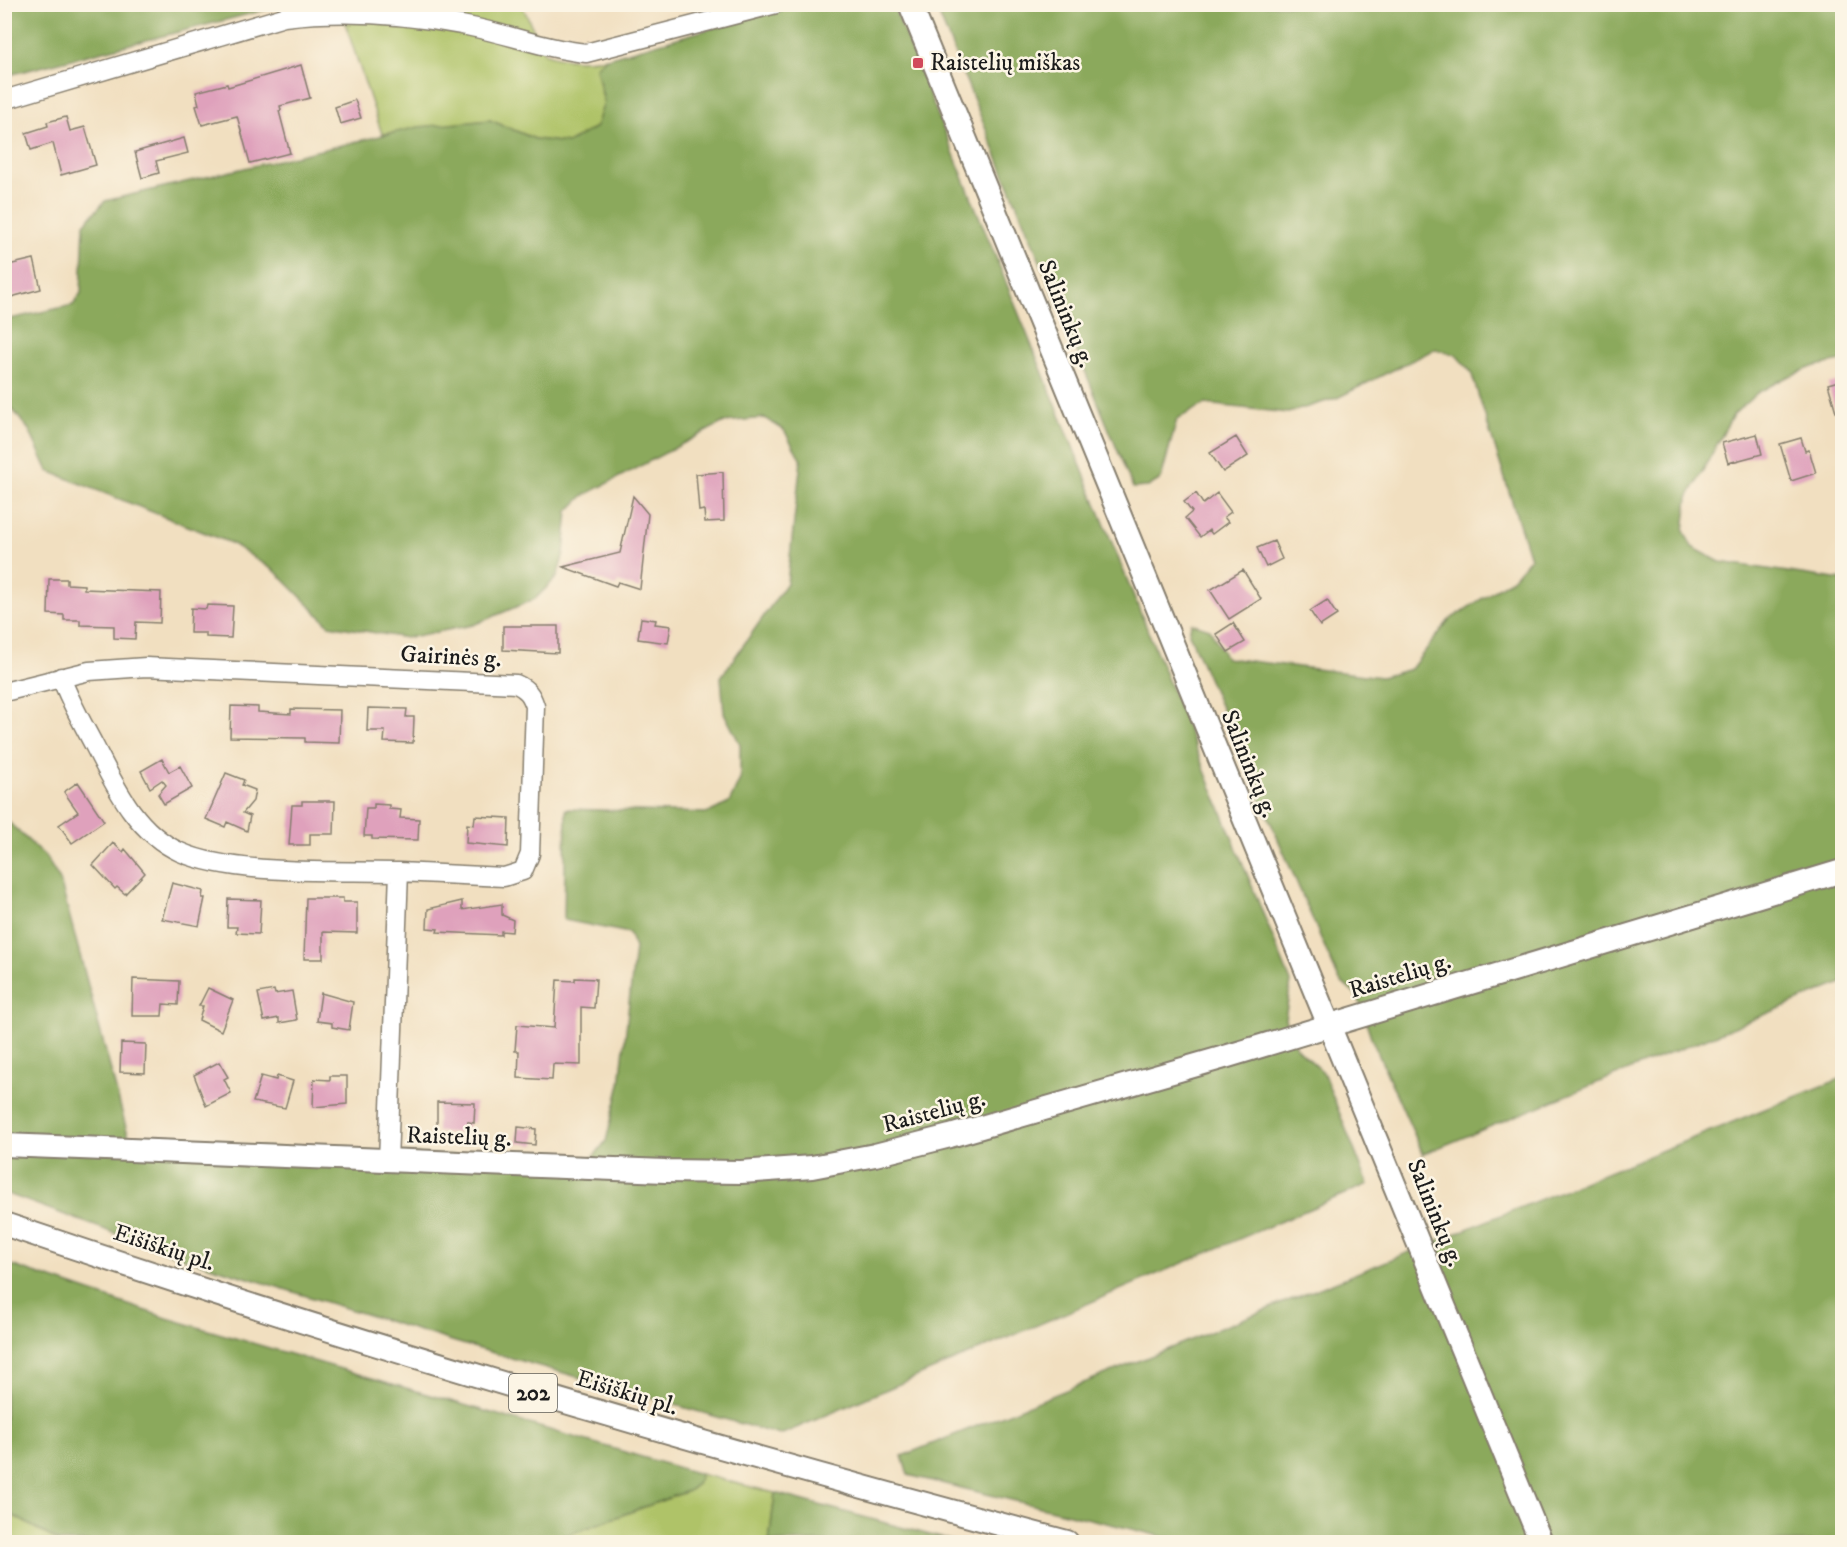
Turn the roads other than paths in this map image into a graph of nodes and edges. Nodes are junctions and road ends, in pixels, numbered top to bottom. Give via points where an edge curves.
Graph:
1 (776, 4) edge
2 (910, 4) edge
3 (4, 100) edge
4 (61, 677) junction
5 (4, 692) edge
6 (1842, 871) edge
7 (399, 872) junction
8 (1329, 1026) junction
9 (4, 1145) edge
10 (388, 1161) junction
11 (4, 1224) edge
12 (1025, 1537) edge
13 (1068, 1542) edge
14 (1541, 1542) edge

1 - 3 street via 586,53 559,50 463,25 387,14 284,17
2 - 8 main road, Salininkų g.
4 - 5 street, Gairinės g.
4 - 7 street, Gairinės g. via 135,818 179,852 243,867
4 - 7 street, Gairinės g. via 89,670 146,667 516,684 525,688 534,706 530,854 523,871 504,877
6 - 8 main road, Raistelių g.
7 - 10 street
8 - 10 main road, Raistelių g. via 950,1136 812,1167 741,1172
8 - 14 main road, Salininkų g.
9 - 10 main road, Raistelių g.
11 - 12 main road, Eišiškių pl. / 202 via 448,1368
12 - 13 main road, Eišiškių pl. / 202

